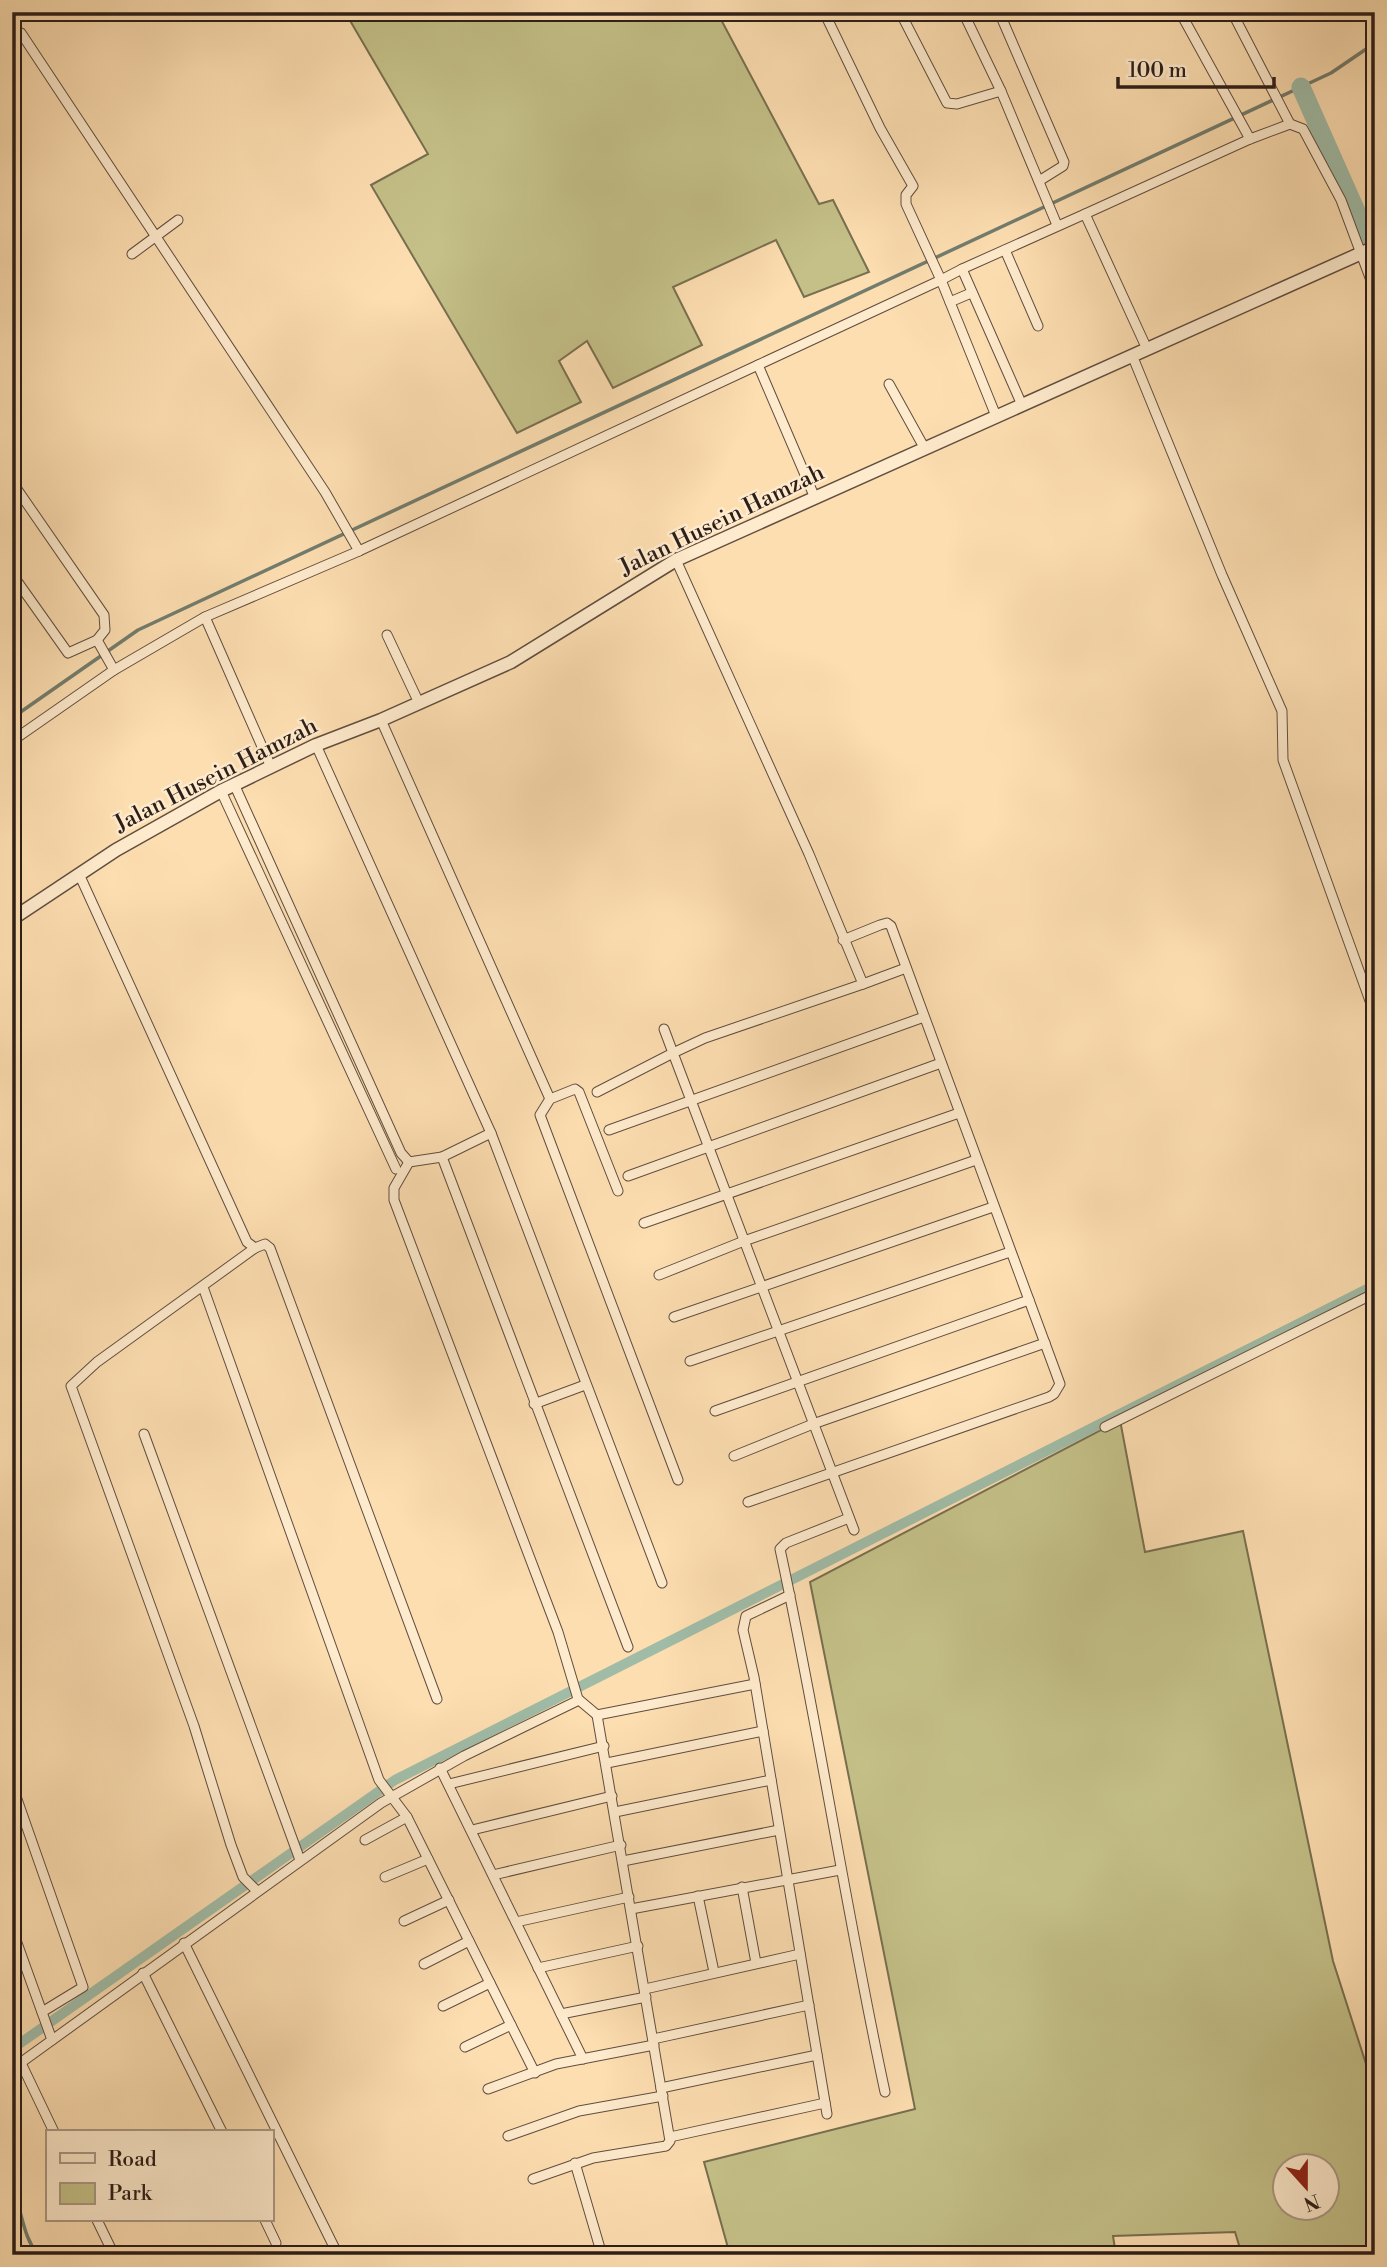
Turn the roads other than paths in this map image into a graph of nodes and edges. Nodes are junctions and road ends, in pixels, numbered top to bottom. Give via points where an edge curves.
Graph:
1 (824, 12) edge
2 (900, 12) edge
3 (963, 12) edge
4 (999, 12) edge
5 (1180, 12) edge
6 (1232, 12) edge
7 (12, 30) edge
8 (1001, 91) junction
9 (1287, 121) junction
10 (1249, 136) junction
11 (1039, 181) junction
12 (1085, 214) junction
13 (178, 220) dead end
14 (1056, 222) junction
15 (154, 237) junction
16 (1005, 250) junction
17 (1366, 250) edge
18 (132, 254) dead end
19 (962, 269) junction
20 (940, 278) junction
21 (1375, 291) edge
22 (971, 293) junction
23 (950, 302) junction
24 (1038, 326) dead end
25 (1147, 349) junction
26 (1132, 355) junction
27 (758, 365) junction
28 (888, 384) dead end
29 (1022, 405) junction
30 (996, 416) junction
31 (925, 449) junction
32 (12, 482) edge
33 (815, 498) junction
34 (357, 548) junction
35 (677, 560) junction
36 (12, 574) edge
37 (205, 617) junction
38 (387, 635) dead end
39 (99, 643) junction
40 (112, 667) junction
41 (419, 703) junction
42 (381, 720) junction
43 (12, 741) edge
44 (316, 745) junction
45 (271, 767) junction
46 (234, 784) junction
47 (221, 791) junction
48 (79, 874) junction
49 (285, 895) junction
50 (272, 902) junction
51 (12, 919) edge
52 (843, 940) junction
53 (906, 968) junction
54 (863, 984) junction
55 (1374, 1012) edge
56 (924, 1017) junction
57 (664, 1029) dead end
58 (673, 1054) junction
59 (941, 1063) junction
60 (597, 1092) dead end
61 (550, 1099) junction
62 (689, 1101) junction
63 (959, 1113) junction
64 (609, 1130) dead end
65 (491, 1133) junction
66 (393, 1136) junction
67 (381, 1140) junction
68 (707, 1147) junction
69 (442, 1157) junction
70 (976, 1160) junction
71 (410, 1162) junction
72 (396, 1169) dead end
73 (628, 1176) dead end
74 (618, 1191) dead end
75 (726, 1194) junction
76 (993, 1207) junction
77 (644, 1223) dead end
78 (744, 1241) junction
79 (255, 1248) junction
80 (1010, 1252) junction
81 (659, 1275) dead end
82 (203, 1287) junction
83 (761, 1287) junction
84 (1375, 1293) edge
85 (1029, 1300) junction
86 (674, 1317) dead end
87 (779, 1333) junction
88 (1045, 1343) junction
89 (690, 1361) dead end
90 (797, 1380) junction
91 (585, 1385) junction
92 (534, 1404) junction
93 (715, 1411) dead end
94 (813, 1424) junction
95 (1105, 1427) dead end
96 (144, 1434) dead end
97 (734, 1456) dead end
98 (832, 1472) junction
99 (678, 1480) dead end
100 (748, 1502) dead end
101 (849, 1518) junction
102 (854, 1530) dead end
103 (662, 1583) dead end
104 (789, 1592) junction
105 (628, 1647) dead end
106 (755, 1684) junction
107 (437, 1699) dead end
108 (579, 1700) junction
109 (597, 1715) junction
110 (763, 1731) junction
111 (604, 1746) junction
112 (607, 1763) junction
113 (440, 1768) junction
114 (771, 1780) junction
115 (449, 1783) junction
116 (12, 1784) edge
117 (391, 1796) junction
118 (612, 1796) junction
119 (615, 1812) junction
120 (407, 1817) junction
121 (472, 1830) junction
122 (779, 1830) junction
123 (365, 1840) dead end
124 (621, 1845) junction
125 (300, 1859) junction
126 (428, 1859) junction
127 (623, 1861) junction
128 (839, 1870) junction
129 (493, 1875) junction
130 (384, 1877) dead end
131 (787, 1878) junction
132 (742, 1887) junction
133 (256, 1890) junction
134 (698, 1896) junction
135 (629, 1897) junction
136 (449, 1900) junction
137 (631, 1909) junction
138 (404, 1921) dead end
139 (516, 1922) junction
140 (12, 1929) edge
141 (469, 1941) junction
142 (184, 1943) junction
143 (638, 1946) junction
144 (800, 1954) junction
145 (756, 1963) junction
146 (424, 1964) dead end
147 (538, 1968) junction
148 (714, 1972) junction
149 (143, 1973) junction
150 (490, 1983) junction
151 (645, 1993) junction
152 (809, 2005) junction
153 (443, 2006) dead end
154 (561, 2014) junction
155 (43, 2015) junction
156 (511, 2025) junction
157 (51, 2037) junction
158 (654, 2042) junction
159 (465, 2047) dead end
160 (817, 2055) junction
161 (583, 2059) junction
162 (16, 2066) edge
163 (535, 2073) junction
164 (488, 2089) dead end
165 (662, 2092) junction
166 (885, 2092) dead end
167 (825, 2103) junction
168 (827, 2114) dead end
169 (53, 2130) edge
170 (221, 2130) edge
171 (508, 2136) dead end
172 (670, 2137) junction
173 (575, 2163) junction
174 (533, 2179) dead end
175 (98, 2222) edge
176 (266, 2222) edge
177 (276, 2243) dead end
178 (114, 2255) edge
179 (338, 2255) edge
180 (602, 2255) edge

1 - 20 street via 913,186 905,197 906,205
2 - 8 street via 947,103
3 - 8 street
4 - 11 street via 1064,162
5 - 10 street
6 - 9 street
7 - 15 street via 21,33
8 - 11 street
9 - 10 street
9 - 17 street via 1303,129
10 - 12 street
11 - 14 street
12 - 14 street
12 - 25 street
13 - 15 street
14 - 16 street
15 - 18 street
15 - 34 street
16 - 19 street
16 - 24 street
17 - 21 street
17 - 25 street, Jalan Husein Hamzah
19 - 20 street
19 - 22 street
20 - 23 street
20 - 27 street
22 - 23 street
22 - 29 street
23 - 30 street
25 - 26 street, Jalan Husein Hamzah
26 - 29 street, Jalan Husein Hamzah
26 - 55 street via 1282,712 1283,760
27 - 33 street
27 - 34 street
28 - 31 street
29 - 30 street, Jalan Husein Hamzah
30 - 31 street, Jalan Husein Hamzah
31 - 33 street, Jalan Husein Hamzah
32 - 39 street via 104,615 107,624
33 - 35 street, Jalan Husein Hamzah
34 - 37 street
35 - 41 street, Jalan Husein Hamzah via 511,662
35 - 52 street via 809,853
36 - 39 street via 62,649 74,652
37 - 40 street
37 - 45 street
38 - 41 street
39 - 40 street
40 - 43 street
41 - 42 street, Jalan Husein Hamzah
42 - 44 street, Jalan Husein Hamzah
42 - 61 street
44 - 45 street, Jalan Husein Hamzah
44 - 65 street
45 - 46 street, Jalan Husein Hamzah
46 - 47 street, Jalan Husein Hamzah
46 - 49 street
47 - 48 street, Jalan Husein Hamzah
47 - 50 street
48 - 51 street, Jalan Husein Hamzah
48 - 79 street via 247,1242
49 - 50 street
49 - 66 street
50 - 67 street
52 - 53 street via 887,923
52 - 54 street
53 - 54 street
53 - 56 street
54 - 58 street via 705,1038
56 - 59 street
56 - 62 street
57 - 58 street
58 - 60 street
58 - 62 street
59 - 63 street
59 - 68 street
61 - 74 street via 575,1089 579,1092
61 - 99 street via 540,1115
62 - 64 street
62 - 68 street
63 - 70 street
63 - 75 street
65 - 69 street
65 - 91 street
66 - 67 street
66 - 71 street
67 - 72 street
68 - 73 street
68 - 75 street
69 - 71 street
69 - 92 street
70 - 76 street
70 - 78 street
71 - 108 street via 394,1188 394,1200 558,1632
75 - 77 street
75 - 78 street
76 - 80 street
76 - 83 street
78 - 81 street
78 - 83 street
79 - 82 street
79 - 107 street via 265,1244 270,1248
80 - 85 street
80 - 87 street
82 - 117 street via 379,1780
82 - 133 street via 97,1362 75,1380 71,1392 194,1726 243,1877
83 - 86 street
83 - 87 street
84 - 95 street
85 - 88 street
85 - 90 street
87 - 89 street
87 - 90 street
88 - 94 street
88 - 98 street via 1060,1384 1054,1394
90 - 93 street
90 - 94 street
91 - 92 street
91 - 103 street
92 - 105 street
94 - 97 street
94 - 98 street
96 - 125 street
98 - 100 street
98 - 101 street
101 - 102 street
101 - 104 street via 780,1549
104 - 106 street via 746,1616 743,1630
104 - 128 street
106 - 109 street
106 - 110 street
108 - 109 street
108 - 113 street
109 - 111 street
110 - 112 street
110 - 114 street
111 - 112 street
111 - 115 street
112 - 118 street
113 - 115 street
113 - 117 street
114 - 119 street
114 - 122 street
115 - 121 street
116 - 155 street via 83,1987
117 - 120 street
117 - 125 street
118 - 119 street
118 - 121 street
119 - 124 street
120 - 123 street
120 - 126 street
121 - 129 street
122 - 127 street
122 - 131 street
124 - 127 street
124 - 129 street
125 - 133 street
126 - 130 street
126 - 136 street
127 - 135 street
128 - 131 street
128 - 166 street
129 - 139 street
131 - 132 street
131 - 144 street
132 - 134 street
132 - 145 street
133 - 142 street
134 - 137 street
134 - 148 street
135 - 137 street
135 - 139 street
136 - 138 street
136 - 141 street
137 - 143 street
139 - 147 street
140 - 155 street
141 - 146 street
141 - 150 street
142 - 149 street
142 - 179 street
143 - 147 street
143 - 151 street
144 - 145 street
144 - 152 street
145 - 148 street
147 - 154 street
148 - 151 street
149 - 157 street
149 - 170 street
150 - 153 street
150 - 156 street
151 - 154 street
151 - 158 street
152 - 158 street
152 - 160 street
154 - 161 street
155 - 157 street
156 - 159 street
156 - 163 street
157 - 162 street
158 - 161 street
158 - 165 street
160 - 165 street
160 - 167 street
161 - 163 street
162 - 169 street
163 - 164 street
165 - 171 street via 579,2111
165 - 172 street
167 - 168 street
167 - 172 street
172 - 173 street via 666,2146
173 - 174 street
173 - 180 street
175 - 178 street
176 - 177 street

